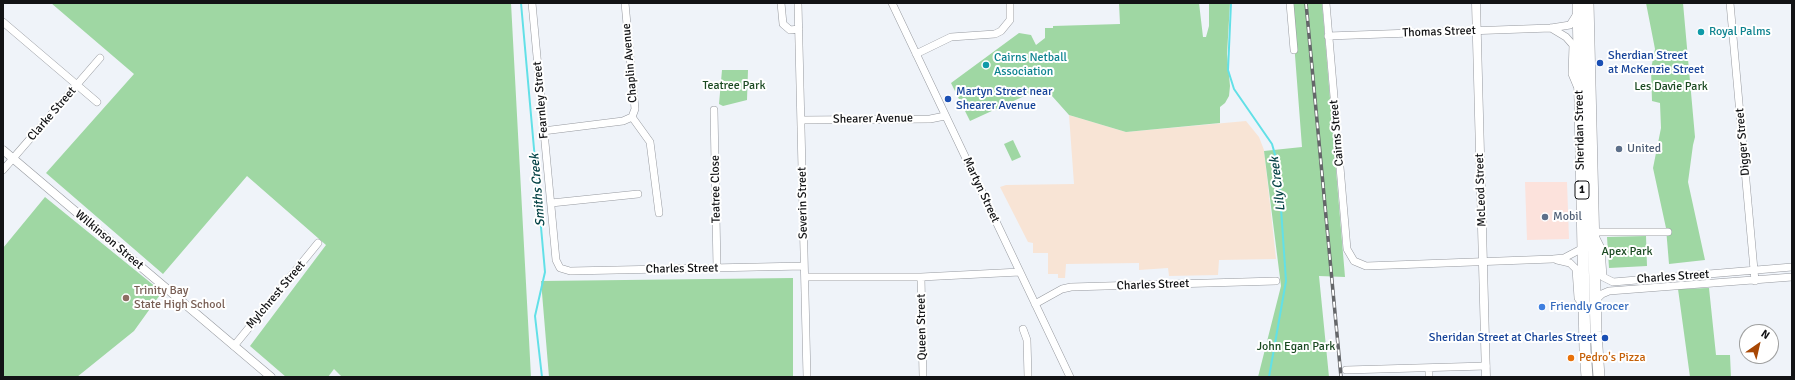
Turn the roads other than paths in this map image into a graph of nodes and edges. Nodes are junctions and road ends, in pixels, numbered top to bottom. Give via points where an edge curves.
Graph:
1 (532, 3) edge
2 (625, 3) edge
3 (781, 3) edge
4 (798, 3) edge
5 (892, 3) edge
6 (1010, 3) edge
7 (1290, 3) edge
8 (1326, 3) edge
9 (1476, 3) edge
10 (1588, 3) edge
11 (1730, 3) edge
12 (1578, 8) edge
13 (3, 22) edge
14 (1551, 28) junction
15 (799, 29) junction
16 (1476, 31) junction
17 (1328, 36) junction
18 (1294, 50) dead end
19 (916, 54) junction
20 (100, 58) dead end
21 (77, 85) junction
22 (1580, 95) junction
23 (97, 102) dead end
24 (714, 110) dead end
25 (945, 116) junction
26 (630, 118) junction
27 (801, 120) junction
28 (543, 131) junction
29 (3, 150) edge
30 (13, 158) junction
31 (3, 170) edge
32 (638, 194) dead end
33 (551, 202) junction
34 (659, 213) dead end
35 (1593, 232) junction
36 (1668, 232) dead end
37 (318, 243) dead end
38 (1583, 248) junction
39 (1553, 259) junction
40 (1483, 261) junction
41 (804, 266) junction
42 (1792, 267) edge
43 (560, 268) joint
44 (717, 268) junction
45 (1755, 270) junction
46 (1020, 272) junction
47 (805, 277) junction
48 (921, 277) junction
49 (1792, 277) edge
50 (1276, 281) dead end
51 (1621, 281) junction
52 (1755, 281) junction
53 (1621, 290) junction
54 (1595, 301) junction
55 (1035, 304) junction
56 (1585, 310) junction
57 (1023, 329) dead end
58 (234, 346) junction
59 (1486, 366) junction
60 (1429, 368) junction
61 (1346, 370) dead end
62 (271, 377) edge
63 (807, 377) edge
64 (923, 377) edge
65 (1028, 377) edge
66 (1070, 377) edge
67 (1429, 377) edge
68 (1486, 377) edge
69 (1588, 377) edge
70 (1599, 377) edge

1 - 28 street, Fearnley Street
2 - 26 street, Chaplin Avenue via 635,109
3 - 15 street via 782,24 790,30
4 - 15 street, Severin Street
5 - 19 street, Martyn Street
6 - 19 street via 1010,20 1003,30 995,34 951,37
7 - 18 street
8 - 17 street, Cairns Street
9 - 16 street, McLeod Street
10 - 35 highway, Sheridan Street / 1
11 - 45 street, Digger Street
12 - 14 street, Thomas Street via 1570,25
12 - 22 highway, Sheridan Street / 1
13 - 21 street
14 - 16 street, Thomas Street
14 - 22 street via 1566,37 1573,45 1572,74
15 - 27 street, Severin Street
16 - 17 street, Thomas Street
16 - 40 street, McLeod Street
17 - 40 street, Cairns Street via 1347,249 1354,261 1366,266
19 - 25 street, Martyn Street
20 - 21 street, Clarke Street
21 - 23 street
21 - 30 street, Clarke Street
22 - 38 highway, Sheridan Street / 1
24 - 44 street, Teatree Close
25 - 27 street, Shearer Avenue via 930,119
25 - 46 street, Martyn Street
26 - 28 street
26 - 34 street via 650,142
27 - 41 street, Severin Street
28 - 33 street, Fearnley Street
29 - 30 street, Wilkinson Street
30 - 31 street, Clarke Street
30 - 58 street, Wilkinson Street
32 - 33 street
33 - 43 street, Fearnley Street via 556,260
35 - 36 street
35 - 51 street, Charles Street via 1601,248 1603,277 1613,282
35 - 54 highway, Sheridan Street / 1
37 - 58 street, Mylchrest Street
38 - 39 street via 1564,258
38 - 56 highway, Sheridan Street / 1
39 - 40 street
39 - 56 street via 1570,263 1576,269 1578,298
40 - 59 street, McLeod Street
41 - 44 street, Charles Street
41 - 47 street, Severin Street
42 - 45 street, Charles Street
43 - 44 street, Charles Street via 570,271
45 - 51 street, Charles Street
45 - 52 street, Digger Street
46 - 48 street
46 - 55 street, Martyn Street
47 - 48 street
47 - 63 street, Severin Street
48 - 64 street, Queen Street
49 - 52 street, Charles Street
50 - 55 street, Charles Street via 1071,287 1062,289
51 - 53 street
52 - 53 street, Charles Street
53 - 54 street, Charles Street via 1605,292
54 - 70 highway, Sheridan Street / 1
55 - 66 street, Martyn Street
56 - 69 highway, Sheridan Street / 1
57 - 65 street via 1027,340
58 - 62 street, Wilkinson Street
59 - 60 street
59 - 68 street, McLeod Street
60 - 61 street
60 - 67 street

